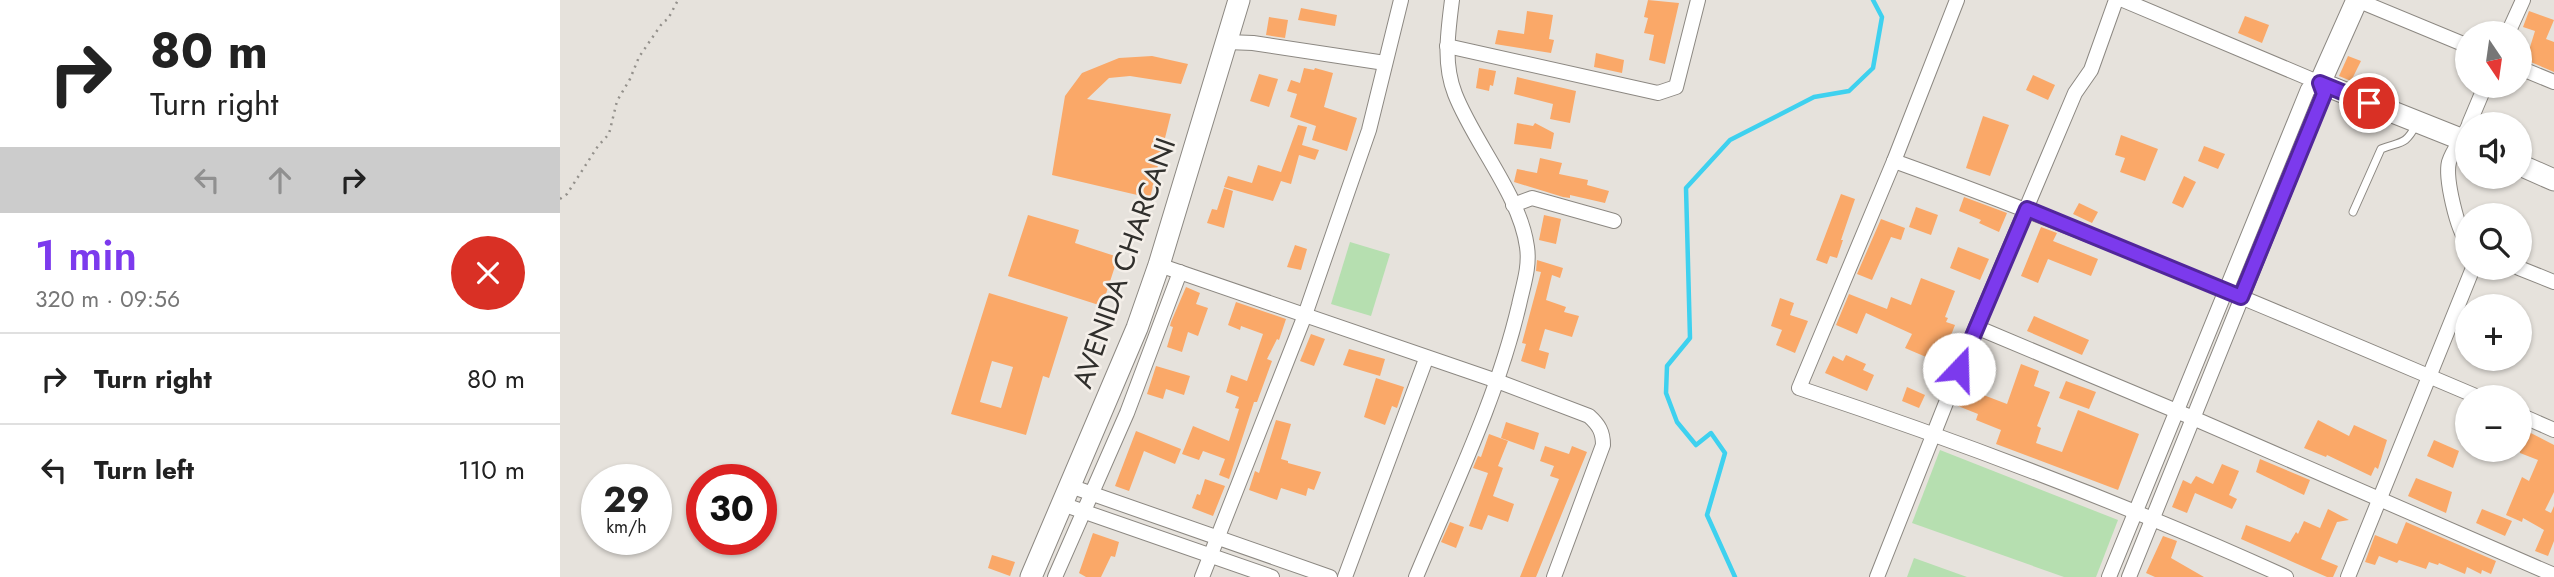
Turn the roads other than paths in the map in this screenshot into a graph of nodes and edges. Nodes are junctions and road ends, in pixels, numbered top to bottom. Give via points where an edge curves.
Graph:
1 (1239, 0) edge
2 (1401, 0) edge
3 (1452, 0) edge
4 (1698, 0) edge
5 (1957, 0) edge
6 (2116, 0) edge
7 (2123, 0) edge
8 (2357, 0) edge
9 (2523, 0) edge
10 (2513, 21) edge
11 (2455, 41) edge
12 (1227, 42) junction
13 (1447, 46) junction
14 (1385, 63) junction
15 (2532, 73) edge
16 (2554, 82) edge
17 (2320, 83) junction
18 (2417, 122) junction
19 (2455, 131) edge
20 (2455, 149) edge
21 (1894, 160) junction
22 (2532, 170) edge
23 (2554, 180) edge
24 (1513, 205) junction
25 (2455, 208) edge
26 (2027, 209) junction
27 (2353, 212) dead end
28 (1614, 221) dead end
29 (1159, 265) junction
30 (1180, 272) junction
31 (2532, 273) edge
32 (2468, 280) edge
33 (2554, 282) edge
34 (2225, 289) junction
35 (2241, 297) junction
36 (1305, 315) junction
37 (1976, 327) junction
38 (1426, 359) junction
39 (2428, 376) junction
40 (1497, 381) junction
41 (2455, 387) edge
42 (2175, 411) junction
43 (2193, 418) junction
44 (2532, 420) edge
45 (2554, 430) edge
46 (1934, 433) junction
47 (1093, 494) junction
48 (1066, 495) junction
49 (2379, 500) junction
50 (1086, 511) junction
51 (2134, 512) junction
52 (2152, 520) junction
53 (1218, 538) junction
54 (1211, 555) junction
55 (2554, 575) edge
56 (1031, 577) edge
57 (1055, 577) edge
58 (1202, 577) edge
59 (1272, 577) edge
60 (1330, 577) edge
61 (1345, 577) edge
62 (1416, 577) edge
63 (1554, 577) edge
64 (1877, 577) edge
65 (2109, 577) edge
66 (2129, 577) edge
67 (2286, 577) edge
68 (2348, 577) edge

1 - 12 main road, AVENIDA CHARCANI
2 - 14 street
3 - 13 street
4 - 13 street via 1676,88 1658,93
5 - 21 street
6 - 26 street via 2091,70 2075,93
7 - 17 street
8 - 11 street
8 - 17 main road
9 - 10 street
12 - 14 street
12 - 29 main road, AVENIDA CHARCANI
13 - 24 street via 1455,93
14 - 36 street via 1369,130
15 - 16 street
17 - 18 main road
17 - 34 street via 2308,89
17 - 35 street via 2324,94
18 - 19 main road
18 - 27 lane via 2404,143 2381,149
20 - 25 street via 2447,172
21 - 26 street
21 - 46 street via 1799,388
22 - 23 main road
24 - 28 street via 1532,198
24 - 40 street via 1527,245 1528,265
26 - 34 street
26 - 37 street
29 - 30 street
29 - 48 main road, AVENIDA CHARCANI
30 - 36 street
30 - 47 street
31 - 33 street
32 - 39 street
34 - 35 street
34 - 42 street
35 - 39 street
35 - 43 street
36 - 38 street
36 - 53 street
37 - 42 street
37 - 46 street
38 - 40 street
38 - 61 street
39 - 41 street
39 - 49 street
40 - 62 street
40 - 63 street via 1590,416 1603,435
42 - 43 street
42 - 51 street
43 - 49 street
43 - 52 street
44 - 45 street
46 - 51 street
46 - 64 street
47 - 48 street
47 - 50 street
47 - 53 street
48 - 50 street
48 - 56 main road, AVENIDA CHARCANI
49 - 55 street
49 - 68 street
50 - 54 street
50 - 57 street
51 - 52 street
51 - 65 street
52 - 66 street
52 - 67 street
53 - 54 street
53 - 60 street
54 - 58 street
54 - 59 street

